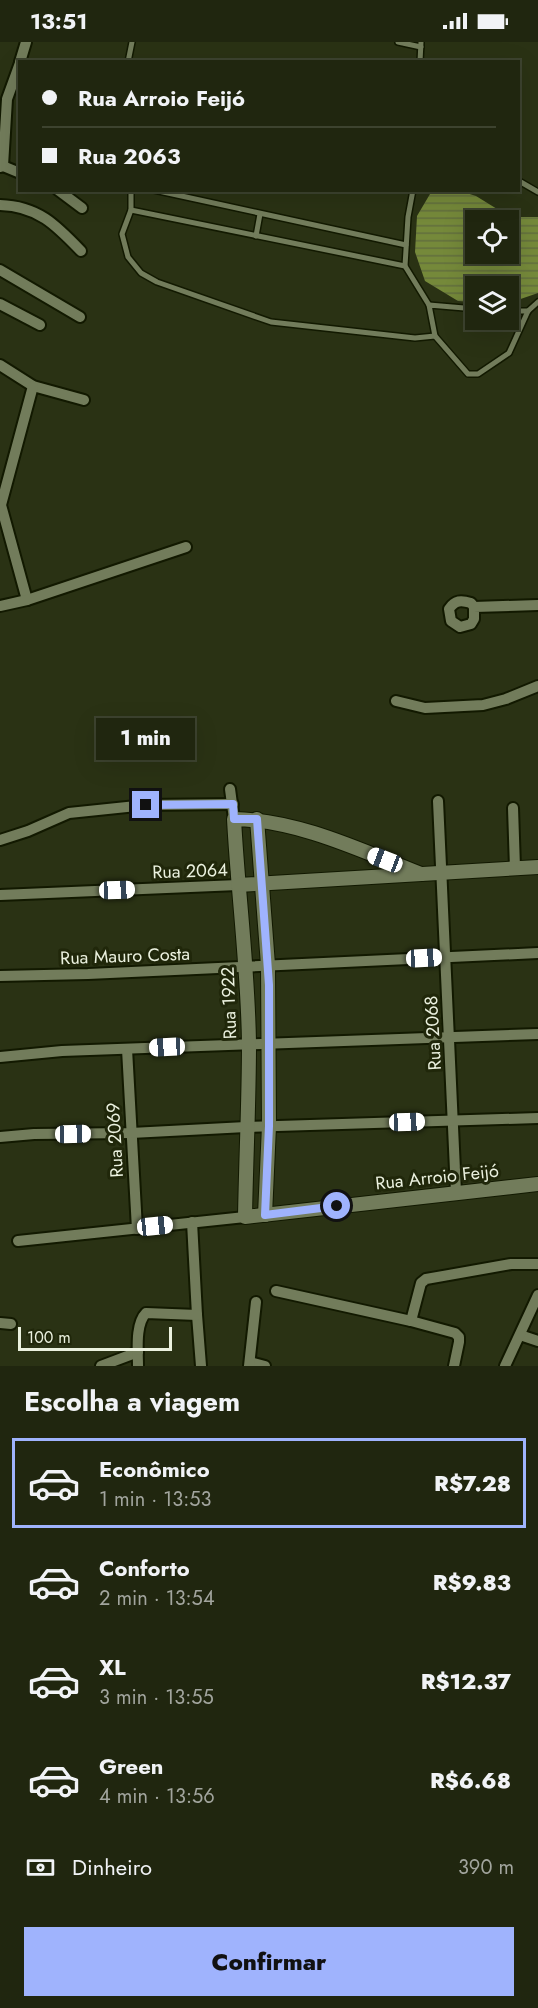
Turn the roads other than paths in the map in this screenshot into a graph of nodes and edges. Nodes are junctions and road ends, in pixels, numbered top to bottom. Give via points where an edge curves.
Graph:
1 (26, 42) edge
2 (132, 42) edge
3 (398, 42) edge
4 (421, 44) edge
5 (21, 60) edge
6 (128, 60) edge
7 (420, 60) edge
8 (18, 68) edge
9 (1, 166) edge
10 (18, 172) edge
11 (520, 182) edge
12 (60, 192) edge
13 (131, 192) edge
14 (163, 192) edge
15 (413, 192) edge
16 (538, 192) edge
17 (0, 205) edge
18 (82, 208) dead end
19 (131, 210) junction
20 (260, 214) junction
21 (256, 236) junction
22 (406, 246) junction
23 (81, 250) dead end
24 (405, 266) junction
25 (0, 270) edge
26 (538, 302) edge
27 (0, 304) edge
28 (429, 305) junction
29 (465, 308) edge
30 (519, 311) edge
31 (528, 311) junction
32 (80, 317) dead end
33 (40, 325) dead end
34 (435, 336) junction
35 (0, 365) edge
36 (33, 386) junction
37 (84, 400) dead end
38 (186, 547) dead end
39 (27, 600) junction
40 (538, 605) edge
41 (0, 606) edge
42 (474, 607) dead end
43 (538, 677) edge
44 (538, 687) edge
45 (396, 701) dead end
46 (231, 789) dead end
47 (438, 801) dead end
48 (233, 804) junction
49 (513, 808) dead end
50 (234, 819) junction
51 (257, 819) junction
52 (0, 840) edge
53 (538, 867) edge
54 (515, 868) junction
55 (442, 873) junction
56 (421, 874) junction
57 (261, 884) junction
58 (238, 885) junction
59 (0, 895) edge
60 (538, 952) edge
61 (446, 957) junction
62 (268, 965) junction
63 (246, 967) junction
64 (0, 976) edge
65 (538, 1034) edge
66 (449, 1037) junction
67 (249, 1044) junction
68 (270, 1044) junction
69 (127, 1049) junction
70 (0, 1057) edge
71 (538, 1118) edge
72 (453, 1120) junction
73 (269, 1126) junction
74 (246, 1127) junction
75 (131, 1133) junction
76 (0, 1137) edge
77 (538, 1184) edge
78 (456, 1192) junction
79 (265, 1215) junction
80 (245, 1217) junction
81 (192, 1222) junction
82 (137, 1228) junction
83 (18, 1241) dead end
84 (538, 1264) edge
85 (276, 1291) dead end
86 (538, 1294) edge
87 (256, 1302) dead end
88 (197, 1315) junction
89 (411, 1321) junction
90 (520, 1335) junction
91 (538, 1341) edge
92 (138, 1352) junction
93 (250, 1364) edge
94 (101, 1366) edge
95 (138, 1366) edge
96 (201, 1366) edge
97 (266, 1366) edge
98 (453, 1366) edge
99 (506, 1366) edge

1 - 5 street
2 - 6 lane
3 - 4 lane
4 - 7 lane
8 - 9 street via 7,99
9 - 10 street
11 - 16 lane
12 - 18 street
13 - 19 lane
14 - 20 lane
15 - 22 lane
17 - 23 street via 29,209 54,223
19 - 21 lane
19 - 34 lane via 122,234 128,257 141,273 157,282 271,322 415,338
20 - 21 lane
20 - 22 lane
21 - 24 lane
22 - 24 lane
24 - 28 lane
25 - 32 street
26 - 31 lane
27 - 33 street
28 - 29 lane
28 - 34 lane
30 - 31 lane
31 - 34 lane via 509,353 478,374 468,374
35 - 36 street
36 - 37 street
36 - 39 street via 1,505
38 - 39 street
39 - 41 street
40 - 42 street
43 - 44 street
44 - 45 street via 483,705 425,708
46 - 48 street, Rua 1922
47 - 55 street, Rua 2068
48 - 50 street, Rua 1922
48 - 52 street via 146,805 69,813
49 - 54 street
50 - 51 street
50 - 58 street, Rua 1922
51 - 56 street via 315,834
51 - 57 street
53 - 54 street
54 - 55 street
55 - 56 street
55 - 61 street, Rua 2068
56 - 57 street
57 - 58 street
57 - 62 street
58 - 59 street, Rua 2064
58 - 63 street, Rua 1922
60 - 61 street, Rua Mauro Costa
61 - 62 street, Rua Mauro Costa
61 - 66 street, Rua 2068
62 - 63 street, Rua Mauro Costa
62 - 68 street
63 - 64 street, Rua Mauro Costa
63 - 67 street, Rua 1922
65 - 66 street
66 - 68 street
66 - 72 street, Rua 2068
67 - 68 street
67 - 69 street
67 - 74 street, Rua 1922
68 - 73 street
69 - 70 street
69 - 75 street, Rua 2069
71 - 72 street
72 - 73 street
72 - 78 street, Rua 2068
73 - 74 street
73 - 79 street
74 - 75 street
74 - 80 street, Rua 1922
75 - 76 street
75 - 82 street, Rua 2069
77 - 78 street, Rua Arroio Feijó
78 - 79 street, Rua Arroio Feijó
79 - 80 street, Rua Arroio Feijó
80 - 81 street, Rua Arroio Feijó
81 - 82 street, Rua Arroio Feijó
81 - 88 street
82 - 83 street, Rua Arroio Feijó
84 - 89 street via 511,1264 426,1279 421,1283
85 - 89 street
86 - 90 street
87 - 93 street
88 - 92 street via 146,1313 140,1323
88 - 96 street
89 - 98 street via 459,1337
90 - 91 street
90 - 99 street
92 - 94 street
92 - 95 street
93 - 97 street

